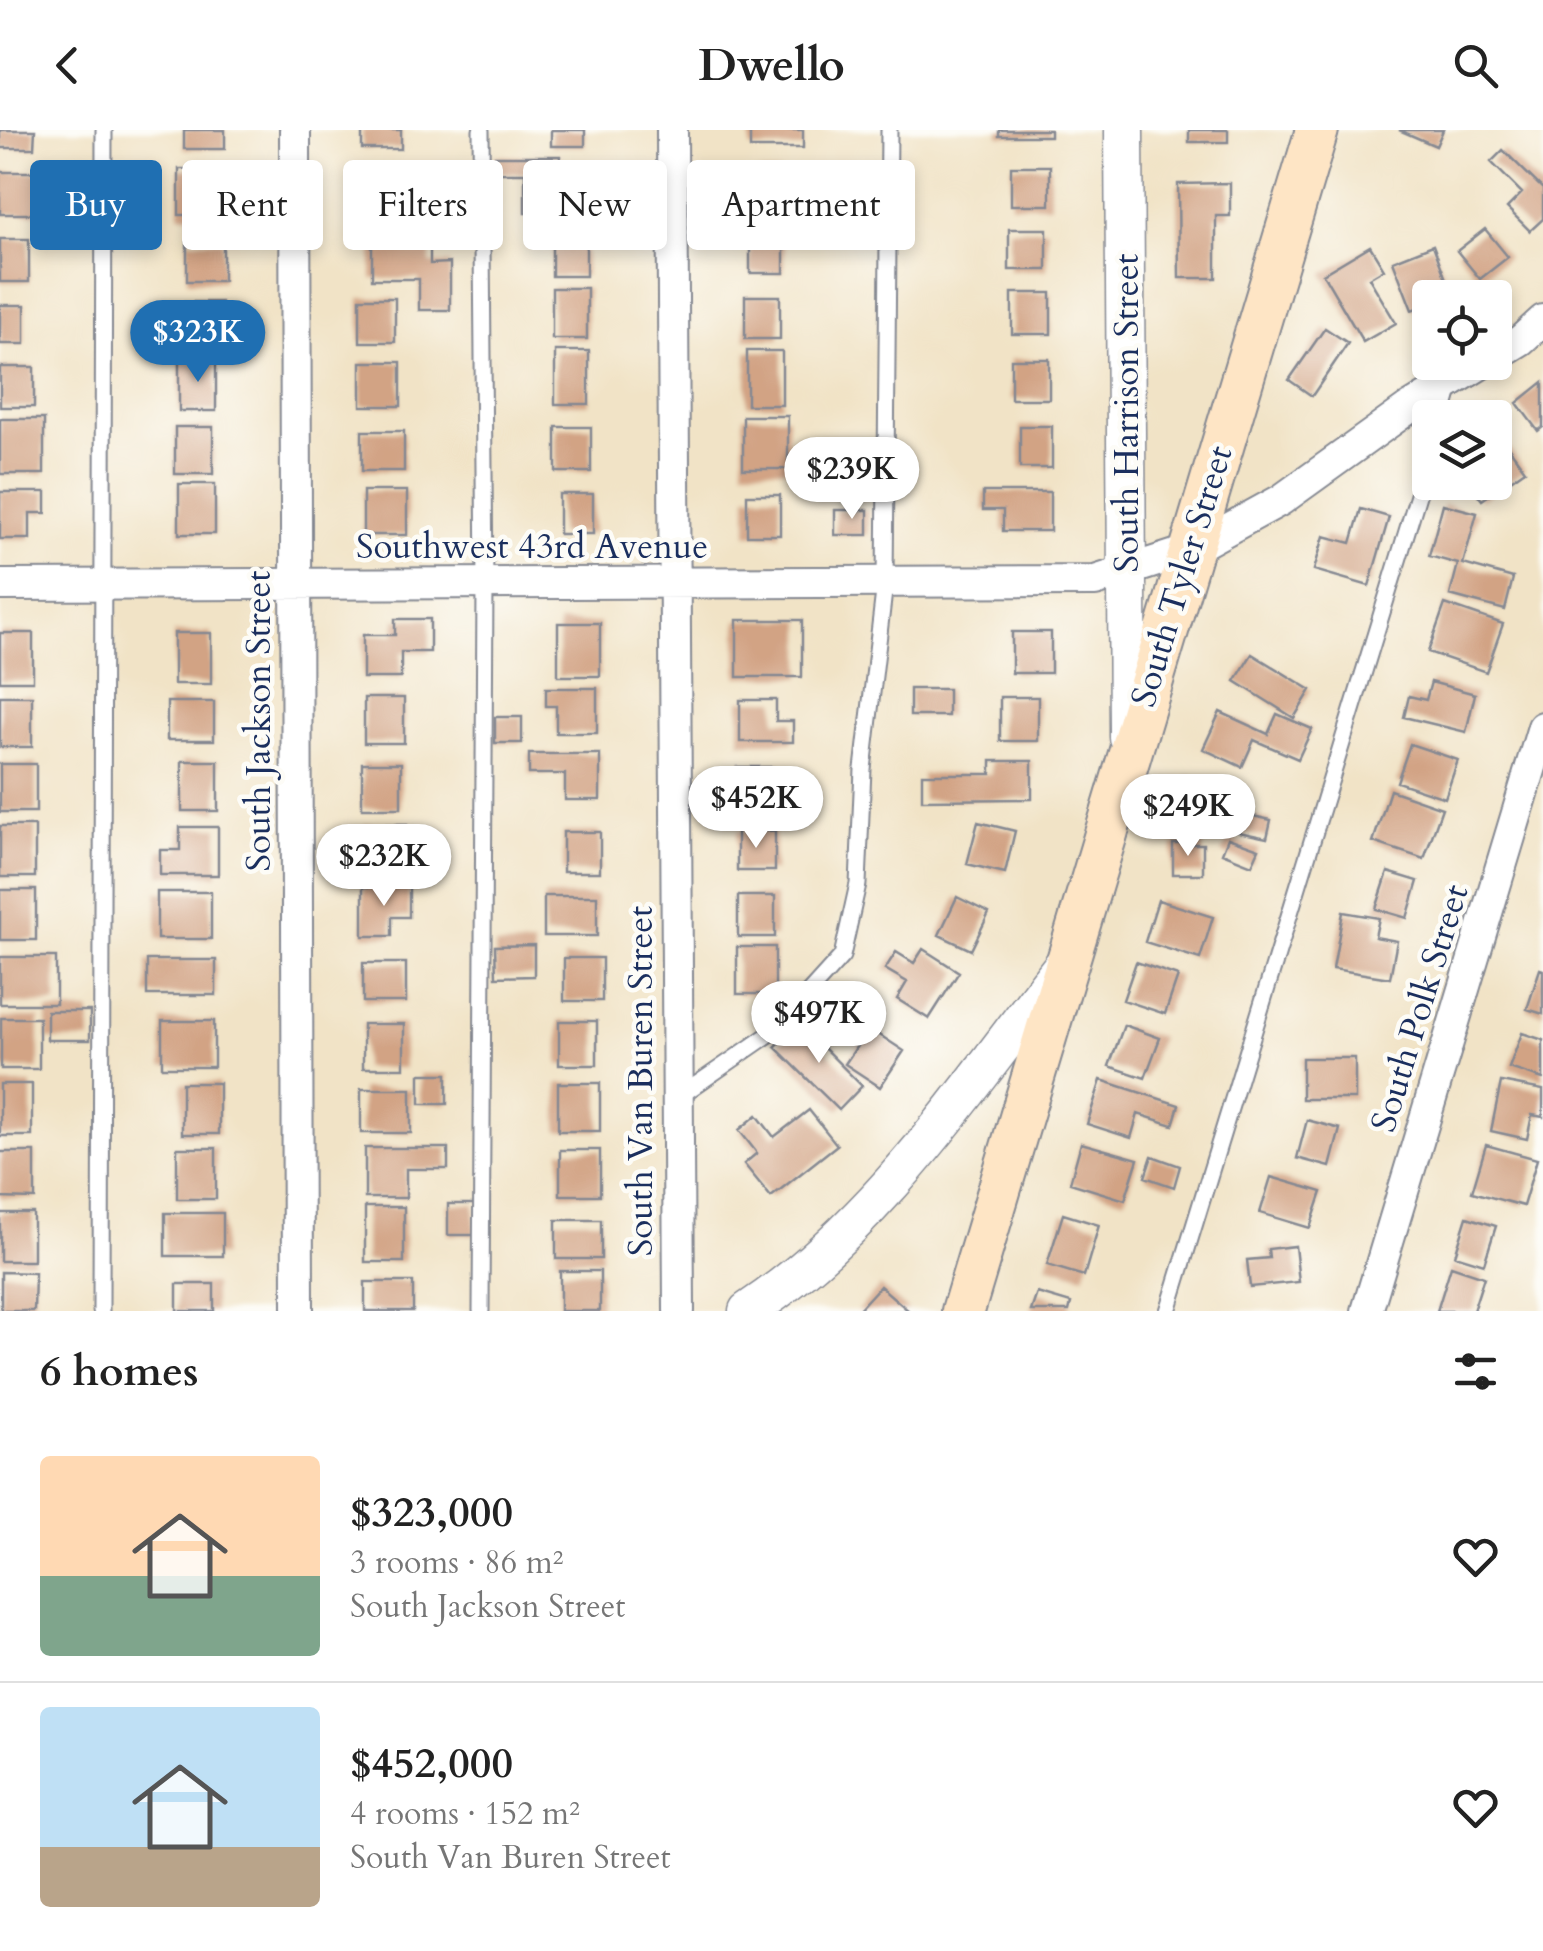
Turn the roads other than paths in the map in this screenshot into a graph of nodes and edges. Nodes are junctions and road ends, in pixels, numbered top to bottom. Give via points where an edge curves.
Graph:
1 (104, 130) edge
2 (295, 130) edge
3 (481, 130) edge
4 (672, 130) edge
5 (889, 130) edge
6 (1124, 130) edge
7 (1317, 130) edge
8 (1543, 320) edge
9 (1512, 346) edge
10 (1453, 381) joint
11 (1447, 400) edge
12 (1417, 500) edge
13 (1188, 551) junction
14 (1126, 571) junction
15 (295, 583) junction
16 (885, 583) junction
17 (102, 584) junction
18 (485, 584) junction
19 (0, 585) edge
20 (675, 585) junction
21 (1543, 727) edge
22 (1128, 755) junction
23 (1069, 957) junction
24 (678, 1098) junction
25 (101, 1311) edge
26 (298, 1311) edge
27 (481, 1311) edge
28 (679, 1311) edge
29 (748, 1311) edge
30 (963, 1311) edge
31 (1168, 1311) edge
32 (1367, 1311) edge

1 - 17 lane
2 - 15 street, South Jackson Street
3 - 18 lane
4 - 20 street, South Van Buren Street
5 - 16 lane
6 - 14 street, South Harrison Street
7 - 13 main road, South Tyler Street
8 - 9 street
10 - 11 lane
10 - 13 street, Southwest 43rd Avenue via 1281,500
12 - 31 lane
13 - 14 street, Southwest 43rd Avenue
13 - 22 main road, South Tyler Street
14 - 16 street, Southwest 43rd Avenue via 1095,582
14 - 22 street, South Harrison Street
15 - 17 street, Southwest 43rd Avenue
15 - 18 street, Southwest 43rd Avenue
15 - 26 street, South Jackson Street
16 - 20 street, Southwest 43rd Avenue
16 - 24 lane via 863,769 858,884 842,956 774,1031
17 - 19 street, Southwest 43rd Avenue
17 - 25 lane
18 - 20 street, Southwest 43rd Avenue
18 - 27 lane
20 - 24 street, South Van Buren Street
21 - 32 street, South Polk Street
22 - 23 main road, South Tyler Street
23 - 29 street via 897,1179 838,1240
23 - 30 main road, South Tyler Street
24 - 28 street, South Van Buren Street

